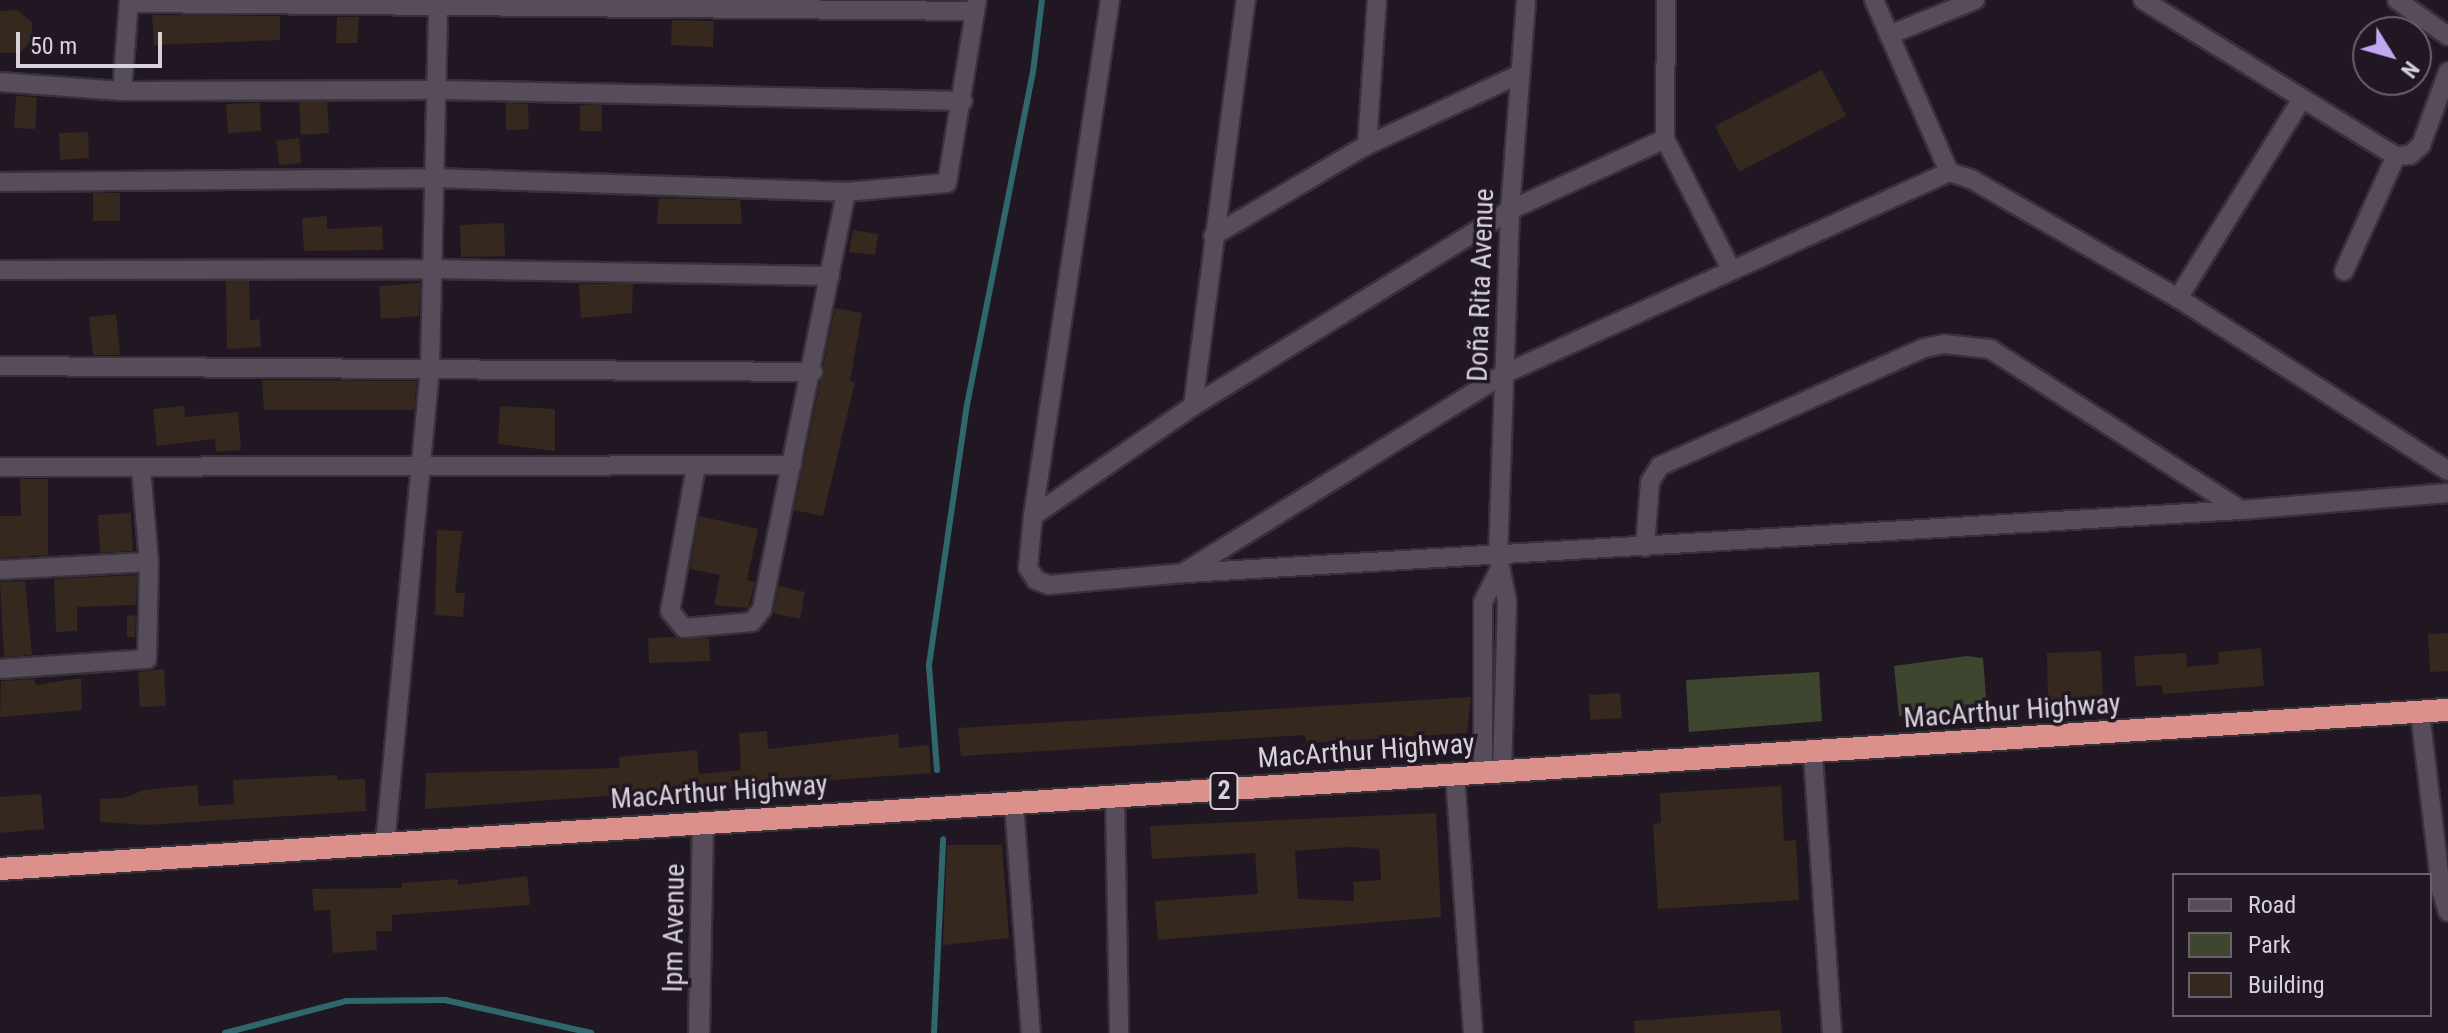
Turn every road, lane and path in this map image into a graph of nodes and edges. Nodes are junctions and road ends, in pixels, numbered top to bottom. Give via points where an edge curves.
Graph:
1 (1110, 0) edge
2 (1246, 0) edge
3 (1377, 0) edge
4 (1526, 0) edge
5 (1666, 0) edge
6 (1874, 0) edge
7 (1975, 0) edge
8 (2143, 0) edge
9 (2397, 0) edge
10 (129, 1) edge
11 (438, 1) edge
12 (976, 6) edge
13 (1889, 35) junction
14 (2448, 36) edge
15 (2448, 72) edge
16 (1520, 74) junction
17 (0, 82) edge
18 (438, 90) junction
19 (122, 91) junction
20 (2302, 99) junction
21 (963, 101) junction
22 (1665, 139) junction
23 (1367, 145) junction
24 (2396, 156) junction
25 (1949, 172) junction
26 (433, 178) junction
27 (0, 182) edge
28 (846, 192) junction
29 (1510, 210) junction
30 (1213, 236) junction
31 (435, 269) junction
32 (1731, 269) junction
33 (0, 270) edge
34 (2344, 271) dead end
35 (830, 276) junction
36 (2178, 298) junction
37 (0, 366) edge
38 (430, 366) junction
39 (813, 372) junction
40 (1506, 373) junction
41 (1193, 406) junction
42 (792, 465) junction
43 (420, 466) junction
44 (0, 467) edge
45 (696, 467) junction
46 (141, 468) junction
47 (2448, 471) edge
48 (2448, 493) edge
49 (2241, 510) junction
50 (1033, 516) junction
51 (1645, 547) junction
52 (149, 562) junction
53 (1498, 564) junction
54 (0, 570) edge
55 (1183, 573) junction
56 (0, 669) edge
57 (2448, 710) edge
58 (2420, 713) junction
59 (1813, 755) junction
60 (1492, 772) junction
61 (1455, 775) junction
62 (1115, 798) junction
63 (1014, 804) junction
64 (703, 823) junction
65 (385, 844) junction
66 (0, 869) edge
67 (2444, 889) edge
68 (2448, 912) edge
69 (699, 1033) edge
70 (1031, 1033) edge
71 (1119, 1033) edge
72 (1473, 1033) edge
73 (1832, 1033) edge

1 - 50 street
2 - 30 street
3 - 23 street
4 - 16 street, Doña Rita Avenue
5 - 22 street
6 - 13 street
7 - 13 street
8 - 20 street
9 - 14 street
10 - 11 street
10 - 19 street
11 - 12 street
11 - 18 street
12 - 21 street
13 - 25 street
15 - 24 street via 2421,145 2410,155
16 - 23 street
16 - 29 street, Doña Rita Avenue
17 - 19 street
18 - 19 street
18 - 21 street
18 - 26 street
20 - 24 street
20 - 36 street
21 - 28 street via 947,183
22 - 29 street
22 - 32 street
23 - 30 street
24 - 34 street
25 - 32 street
25 - 36 street via 1971,179
26 - 27 street
26 - 28 street
26 - 31 street
28 - 35 street
29 - 40 street, Doña Rita Avenue
29 - 41 street
30 - 41 street
31 - 33 street
31 - 35 street
31 - 38 street
32 - 40 street
35 - 39 street
36 - 47 street
37 - 38 street
38 - 39 street
38 - 43 street
39 - 42 street
40 - 53 street, Doña Rita Avenue
40 - 55 street
41 - 50 street
42 - 45 street
42 - 45 street via 758,617 743,625 696,629 675,622 670,599
43 - 45 street
43 - 46 street
43 - 65 street
44 - 46 street
46 - 52 street
48 - 49 street
49 - 51 street
49 - 51 street via 1990,349 1944,344 1924,348 1660,466 1650,482
50 - 55 street via 1028,568 1036,580 1049,585
51 - 53 street
52 - 54 street
52 - 56 street via 147,659
53 - 55 street
53 - 60 street, Doña Rita Avenue via 1483,602
57 - 58 highway, MacArthur Highway / 2
58 - 59 highway, MacArthur Highway / 2
58 - 67 street
59 - 60 highway, MacArthur Highway / 2
59 - 73 street
60 - 61 highway, MacArthur Highway / 2
61 - 62 highway, MacArthur Highway / 2
61 - 72 street
62 - 63 highway, MacArthur Highway / 2
62 - 71 street
63 - 64 highway, MacArthur Highway / 2
63 - 70 street
64 - 65 highway, MacArthur Highway / 2
64 - 69 street, Ipm Avenue
65 - 66 highway, MacArthur Highway / 2
67 - 68 street

